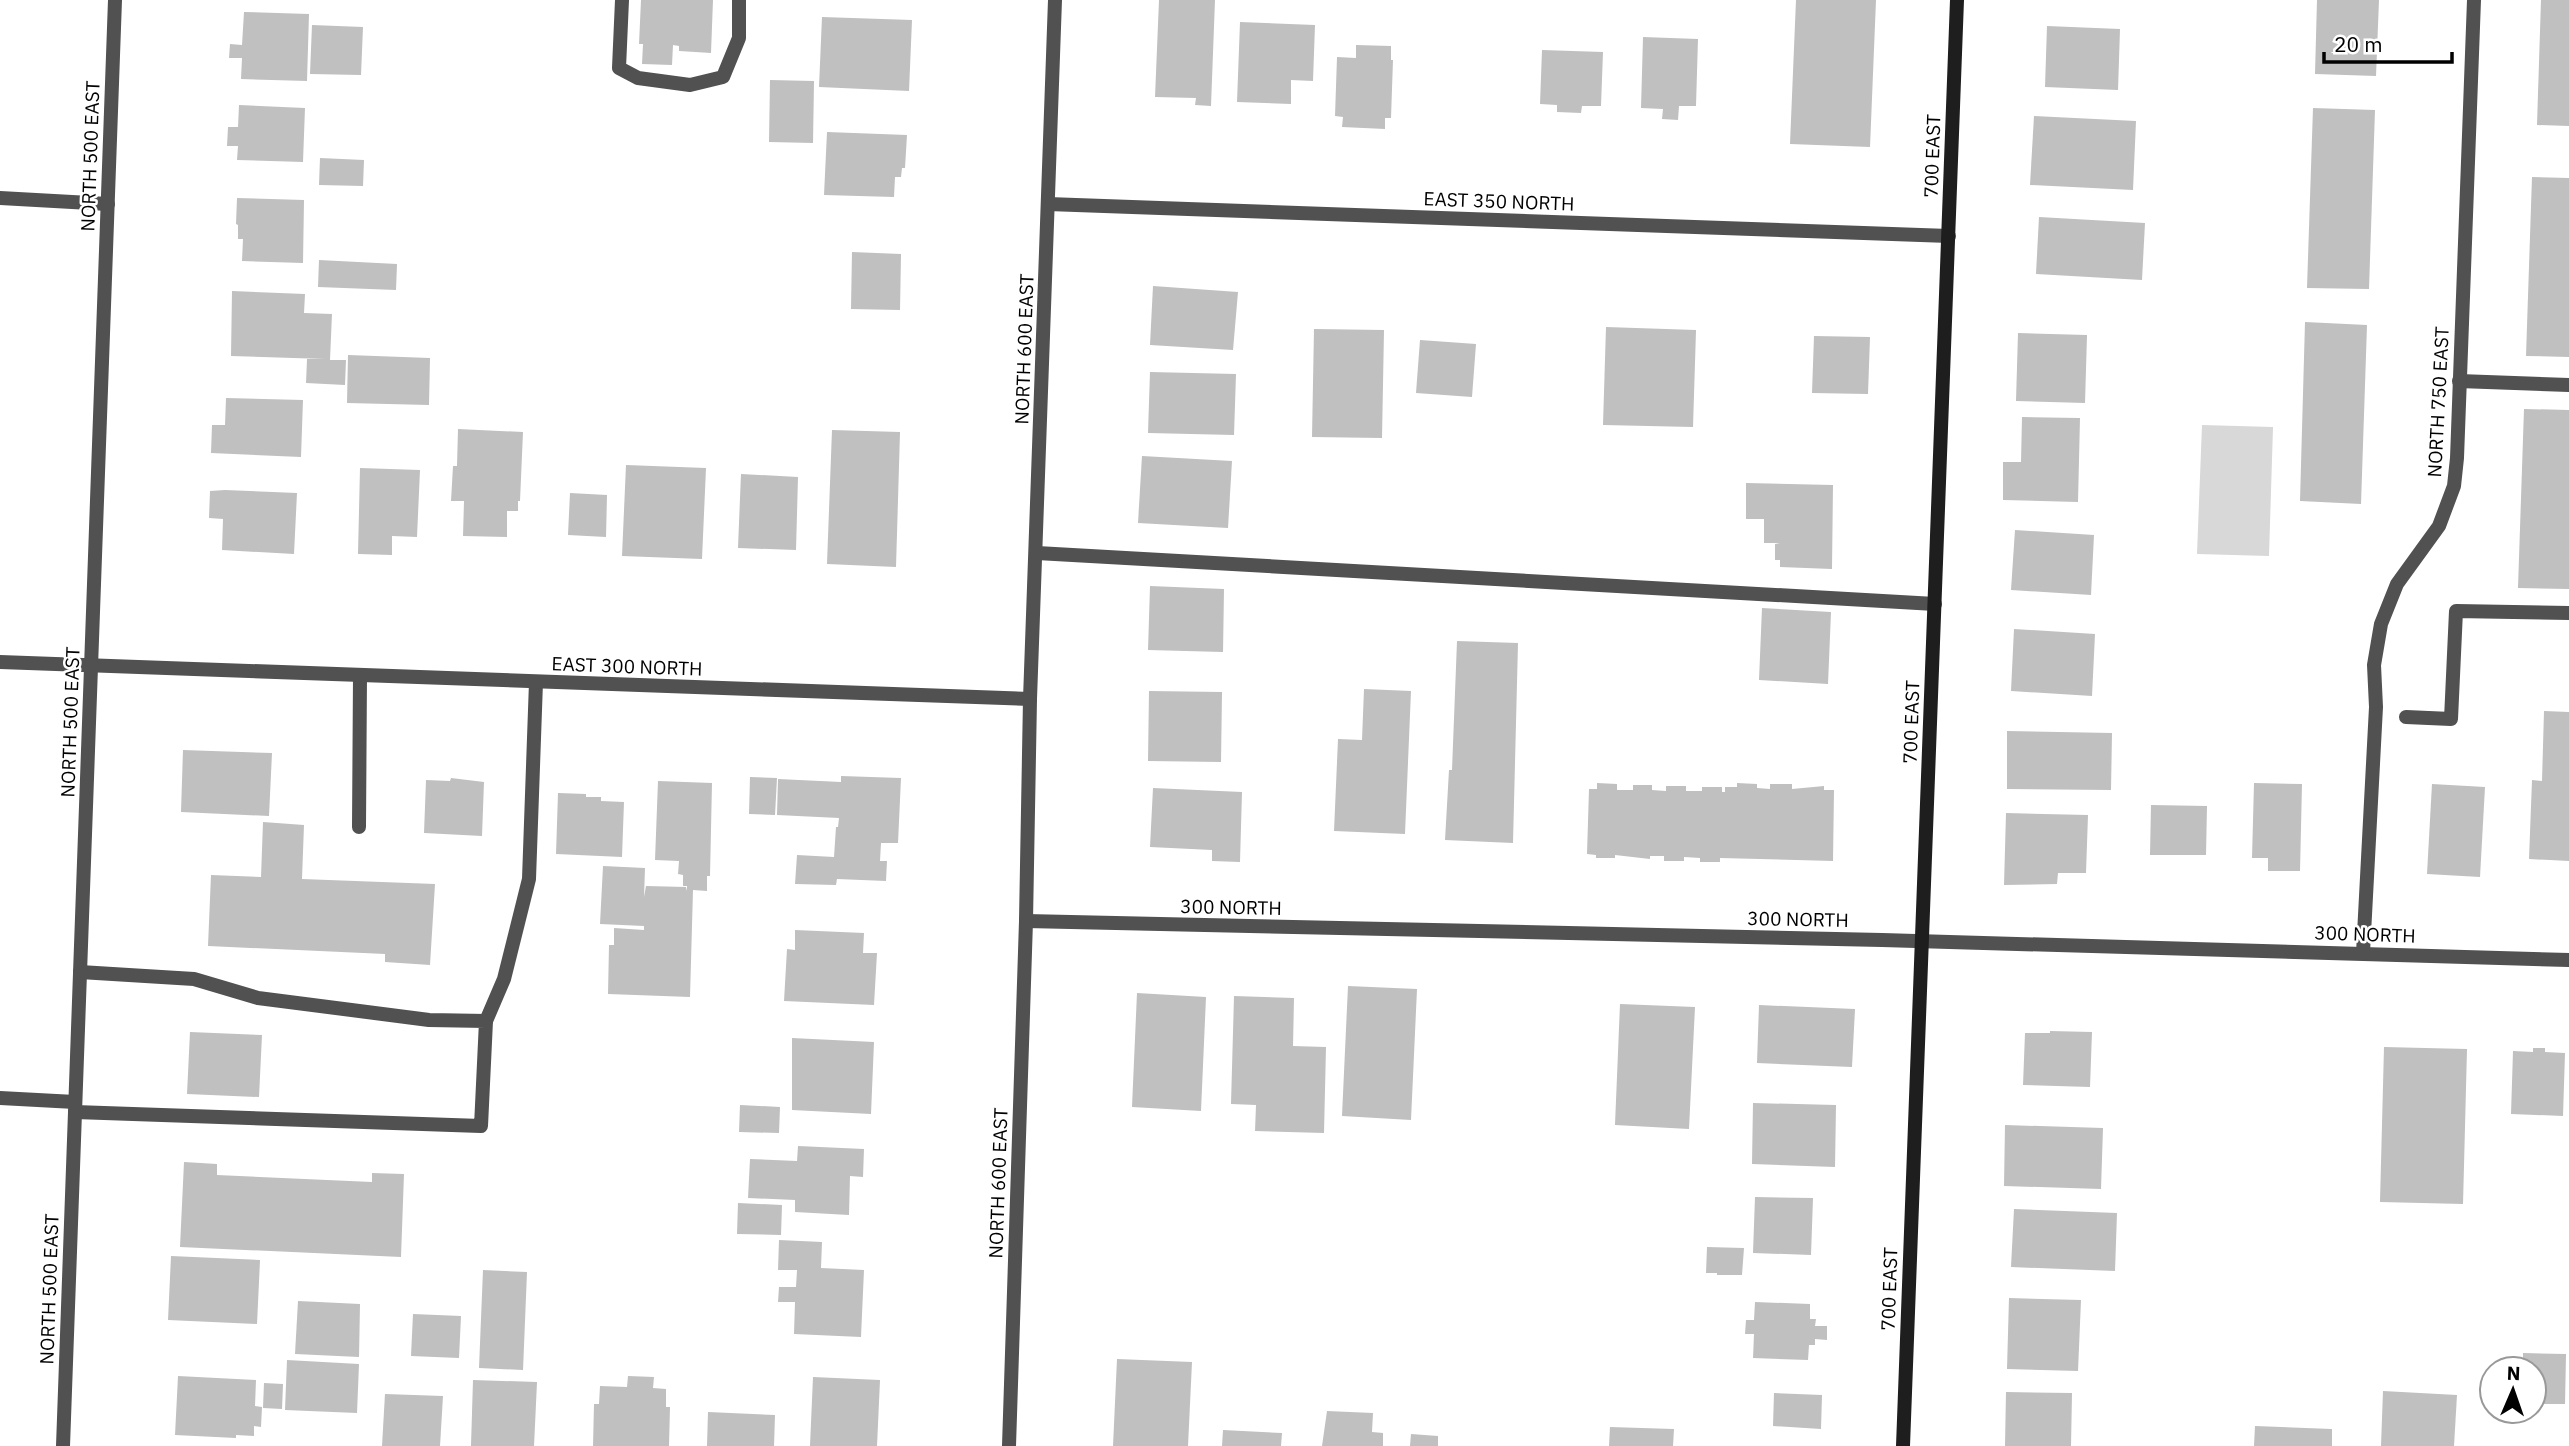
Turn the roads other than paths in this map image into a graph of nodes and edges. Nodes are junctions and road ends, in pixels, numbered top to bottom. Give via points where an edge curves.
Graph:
1 (115, 0) edge
2 (622, 0) edge
3 (739, 0) edge
4 (1055, 0) edge
5 (1957, 0) edge
6 (2474, 0) edge
7 (0, 198) edge
8 (108, 204) junction
9 (1048, 204) junction
10 (1949, 236) junction
11 (2459, 381) junction
12 (2569, 385) edge
13 (1037, 553) junction
14 (1935, 604) junction
15 (2569, 613) edge
16 (0, 662) edge
17 (91, 666) junction
18 (360, 676) junction
19 (536, 682) junction
20 (1030, 699) junction
21 (2406, 717) dead end
22 (359, 827) dead end
23 (1026, 921) junction
24 (1921, 942) junction
25 (2363, 953) junction
26 (2569, 960) edge
27 (80, 972) junction
28 (486, 1021) junction
29 (0, 1098) edge
30 (75, 1107) junction
31 (63, 1446) edge
32 (1009, 1446) edge
33 (1903, 1446) edge

1 - 8 street, NORTH 500 EAST
2 - 3 street via 619,68 638,78 690,85 723,77 738,38
4 - 9 street, NORTH 600 EAST
5 - 10 street, 700 EAST
6 - 11 street, NORTH 750 EAST
7 - 8 street
8 - 17 street, NORTH 500 EAST
9 - 10 street, EAST 350 NORTH
9 - 13 street, NORTH 600 EAST
10 - 14 street, 700 EAST
11 - 12 street
11 - 25 street, NORTH 750 EAST via 2454,486 2440,526 2397,584 2381,624 2374,666 2376,707
13 - 14 street
13 - 20 street, NORTH 600 EAST
14 - 24 street, 700 EAST
15 - 21 street via 2456,611 2451,719
16 - 17 street, EAST 300 NORTH
17 - 18 street, EAST 300 NORTH
17 - 27 street, NORTH 500 EAST
18 - 19 street, EAST 300 NORTH
18 - 22 street
19 - 20 street, EAST 300 NORTH
19 - 28 street via 529,879 504,979
20 - 23 street
23 - 24 street, 300 NORTH
23 - 32 street, NORTH 600 EAST
24 - 25 street, 300 NORTH
24 - 33 street, 700 EAST
25 - 26 street, 300 NORTH
27 - 28 street via 194,979 258,998 429,1020
27 - 30 street, NORTH 500 EAST
28 - 30 street via 481,1126
29 - 30 street
30 - 31 street, NORTH 500 EAST

